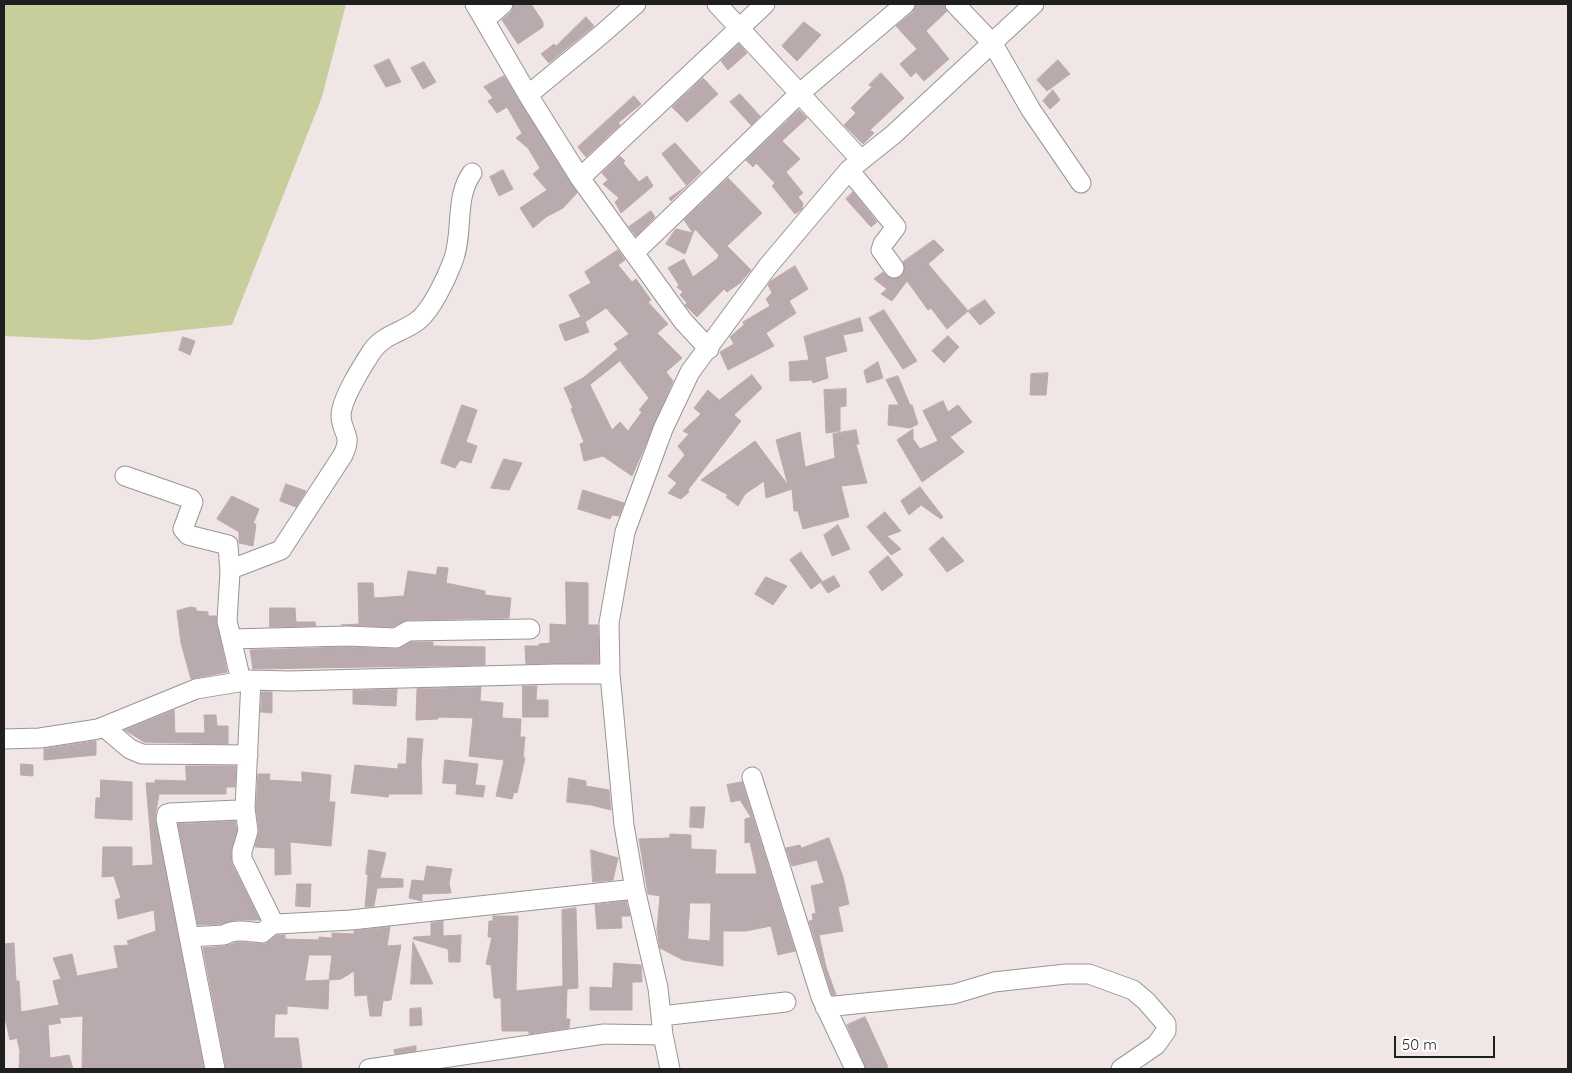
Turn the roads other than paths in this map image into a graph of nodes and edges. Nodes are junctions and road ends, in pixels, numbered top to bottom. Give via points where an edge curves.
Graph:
1 (475, 4) edge
2 (503, 4) edge
3 (636, 4) edge
4 (717, 4) edge
5 (765, 4) edge
6 (905, 4) edge
7 (955, 4) edge
8 (1034, 4) edge
9 (485, 20) junction
10 (739, 28) junction
11 (993, 44) junction
12 (800, 93) junction
13 (528, 95) junction
14 (855, 165) junction
15 (472, 174) dead end
16 (580, 178) junction
17 (1081, 183) dead end
18 (634, 253) junction
19 (894, 268) dead end
20 (709, 349) junction
21 (125, 476) dead end
22 (230, 572) junction
23 (530, 629) dead end
24 (231, 640) junction
25 (610, 674) junction
26 (246, 681) junction
27 (104, 727) junction
28 (4, 739) edge
29 (248, 755) junction
30 (752, 777) dead end
31 (245, 808) junction
32 (635, 889) junction
33 (274, 923) junction
34 (190, 937) junction
35 (786, 1002) dead end
36 (825, 1007) junction
37 (661, 1016) junction
38 (662, 1035) junction
39 (408, 1066) edge
40 (215, 1069) edge
41 (369, 1069) edge
42 (670, 1069) edge
43 (855, 1069) edge
44 (1121, 1069) edge

1 - 9 street
2 - 9 street
3 - 13 street
4 - 10 street
5 - 10 street
6 - 12 street
7 - 11 street
8 - 11 street
9 - 13 street
10 - 12 street
10 - 16 street
11 - 14 street
11 - 17 street via 1031,110
12 - 14 street
12 - 18 street
13 - 16 street
14 - 19 street via 896,227 881,250
14 - 20 street via 768,266
15 - 22 street via 462,191 459,239 453,261 429,307 416,323 379,343 346,398 341,415 348,445 343,455 282,550
16 - 18 street
18 - 20 street via 683,321
20 - 25 street via 690,372 667,421 624,532 609,623
21 - 22 street via 191,499 193,502 183,529 188,535 228,544
22 - 24 street via 227,621
23 - 24 street via 408,631 396,638 319,636
24 - 26 street
25 - 26 street
25 - 32 street via 624,825
26 - 27 street via 196,689
26 - 29 street
27 - 28 street via 40,738
27 - 29 street via 130,749 142,754
29 - 31 street
30 - 36 street
31 - 33 street via 248,831 242,859
31 - 34 street via 170,813 166,816
32 - 33 street via 351,920
32 - 37 street via 658,988
33 - 34 street via 262,933 244,931
34 - 40 street
35 - 37 street
36 - 43 street
36 - 44 street via 954,994 994,982 1089,974 1133,990 1166,1024 1166,1031 1156,1046
37 - 38 street
38 - 39 street via 604,1034
38 - 42 street
39 - 41 street

